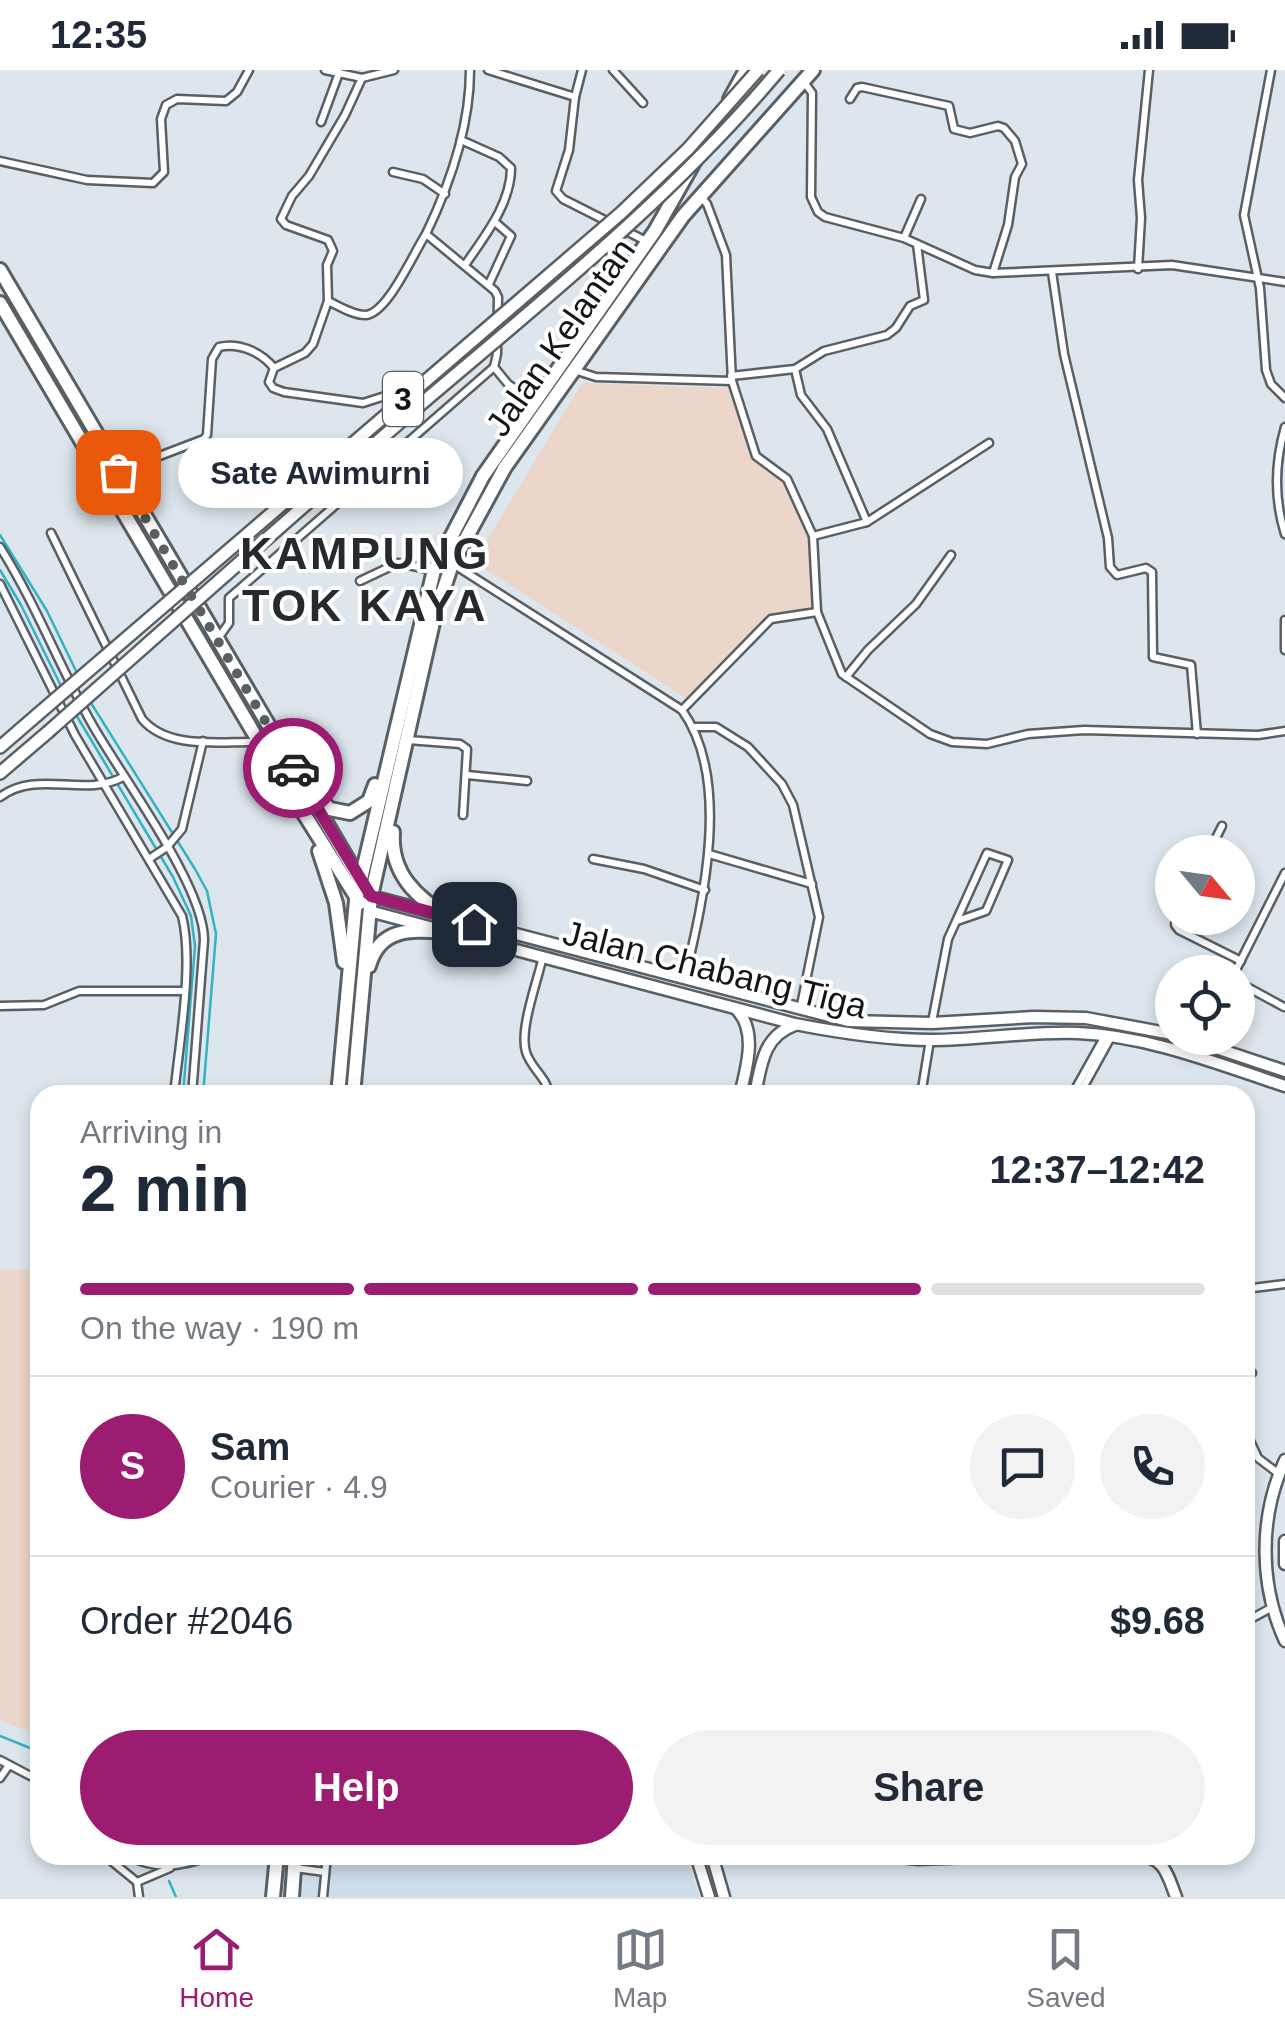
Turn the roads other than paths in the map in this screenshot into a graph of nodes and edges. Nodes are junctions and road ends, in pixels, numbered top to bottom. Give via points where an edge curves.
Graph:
1 (250, 70) edge
2 (325, 70) edge
3 (394, 70) edge
4 (470, 70) edge
5 (488, 70) edge
6 (582, 70) edge
7 (613, 70) edge
8 (746, 70) edge
9 (758, 70) edge
10 (778, 70) edge
11 (813, 70) edge
12 (1149, 70) edge
13 (1270, 70) edge
14 (339, 73) junction
15 (365, 75) edge
16 (803, 81) junction
17 (575, 97) junction
18 (850, 99) dead end
19 (643, 103) dead end
20 (321, 122) dead end
21 (460, 140) junction
22 (0, 161) edge
23 (392, 172) dead end
24 (445, 194) junction
25 (700, 196) junction
26 (920, 199) dead end
27 (495, 222) junction
28 (426, 234) junction
29 (904, 238) junction
30 (647, 242) junction
31 (918, 244) junction
32 (465, 265) junction
33 (1138, 269) junction
34 (0, 270) edge
35 (1052, 272) junction
36 (993, 274) junction
37 (1255, 277) junction
38 (1285, 282) edge
39 (489, 284) junction
40 (328, 301) junction
41 (0, 303) edge
42 (36, 331) junction
43 (494, 366) junction
44 (274, 368) junction
45 (574, 370) junction
46 (795, 370) junction
47 (732, 378) junction
48 (50, 390) junction
49 (385, 396) dead end
50 (1285, 398) edge
51 (534, 402) junction
52 (1285, 427) edge
53 (990, 443) dead end
54 (118, 472) junction
55 (867, 522) junction
56 (51, 532) dead end
57 (1285, 534) edge
58 (813, 536) junction
59 (1, 551) edge
60 (951, 556) dead end
61 (452, 564) junction
62 (434, 570) junction
63 (360, 581) dead end
64 (0, 584) edge
65 (816, 612) junction
66 (1285, 620) edge
67 (217, 640) junction
68 (1285, 650) edge
69 (846, 677) junction
70 (682, 710) junction
71 (694, 727) junction
72 (1285, 731) edge
73 (1197, 734) junction
74 (406, 740) junction
75 (203, 741) junction
76 (259, 742) junction
77 (0, 747) edge
78 (389, 752) junction
79 (289, 762) junction
80 (0, 773) edge
81 (467, 775) junction
82 (115, 781) junction
83 (527, 782) dead end
84 (396, 790) junction
85 (0, 797) edge
86 (464, 815) dead end
87 (308, 822) junction
88 (1222, 826) dead end
89 (1218, 835) edge
90 (157, 854) junction
91 (709, 854) junction
92 (592, 859) dead end
93 (1285, 873) edge
94 (360, 881) junction
95 (813, 884) junction
96 (706, 890) junction
97 (356, 900) junction
98 (370, 904) junction
99 (956, 921) junction
100 (449, 925) junction
101 (1189, 935) edge
102 (544, 955) junction
103 (1229, 955) edge
104 (1244, 955) edge
105 (685, 979) junction
106 (184, 991) junction
107 (1255, 991) edge
108 (0, 1006) edge
109 (360, 1006) junction
110 (1284, 1007) edge
111 (734, 1008) junction
112 (800, 1011) junction
113 (932, 1023) junction
114 (796, 1024) junction
115 (344, 1025) junction
116 (1155, 1031) edge
117 (1108, 1036) junction
118 (930, 1040) junction
119 (1238, 1055) edge
120 (1285, 1071) edge
121 (175, 1085) edge
122 (193, 1085) edge
123 (339, 1085) edge
124 (354, 1085) edge
125 (548, 1085) edge
126 (742, 1085) edge
127 (757, 1085) edge
128 (923, 1085) edge
129 (1081, 1085) edge
130 (1285, 1086) edge
131 (1285, 1284) edge
132 (1255, 1287) edge
133 (1255, 1452) edge
134 (1285, 1460) edge
135 (1279, 1474) junction
136 (1285, 1541) edge
137 (1285, 1551) edge
138 (1285, 1564) edge
139 (1271, 1608) junction
140 (1255, 1617) edge
141 (1285, 1640) edge
142 (0, 1760) edge
143 (9, 1765) junction
144 (30, 1777) edge
145 (0, 1778) edge
146 (116, 1865) edge
147 (152, 1865) edge
148 (181, 1865) edge
149 (276, 1865) edge
150 (295, 1865) edge
151 (304, 1865) edge
152 (326, 1865) edge
153 (699, 1865) edge
154 (715, 1865) edge
155 (1161, 1865) edge
156 (171, 1868) junction
157 (325, 1872) junction
158 (137, 1882) junction
159 (139, 1897) edge
160 (273, 1897) edge
161 (292, 1897) edge
162 (323, 1897) edge
163 (709, 1897) edge
164 (724, 1897) edge
165 (1176, 1897) edge

1 - 22 street via 226,101 177,100 166,106 164,172 153,183 87,180
2 - 14 street
3 - 15 street
4 - 21 street
5 - 17 street
6 - 17 street
7 - 19 street
8 - 30 highway, Jalan Kelantan
9 - 77 main road, 3, bridge via 621,213
10 - 80 main road, 3, bridge via 698,162 630,226
11 - 16 highway, Jalan Kelantan
12 - 33 street
13 - 37 street via 1244,214
14 - 15 street
14 - 20 street
15 - 40 street via 281,218 332,244
16 - 25 highway, Jalan Kelantan
16 - 29 street via 812,93 811,197 818,212
17 - 30 street via 556,191
18 - 36 street via 862,86 897,92 948,106 954,129 970,133 998,126 1010,134 1022,164
21 - 24 street
21 - 27 street via 512,168
23 - 24 street
24 - 28 street
25 - 45 highway, Jalan Kelantan
25 - 47 street via 726,256
26 - 29 street
27 - 32 street
27 - 39 street via 511,236
28 - 32 street
28 - 40 street via 375,313 358,314
29 - 31 street
30 - 51 highway, Jalan Kelantan
31 - 36 street
31 - 46 street via 924,300 910,306 886,335 824,351
32 - 39 street
33 - 35 street
33 - 37 street via 1172,266
34 - 42 highway
35 - 36 street
35 - 73 street via 1110,567 1117,575 1152,572 1153,657 1191,664
37 - 38 street
37 - 50 street via 1267,377
39 - 43 street via 498,297
40 - 44 street via 306,353
41 - 48 highway
42 - 48 highway via 31,345
42 - 54 highway
43 - 51 street
43 - 67 street via 229,598 229,623
44 - 49 street via 269,382 276,390 363,403
44 - 54 street via 242,347 219,347 204,440
45 - 47 street via 596,377
45 - 61 highway, Jalan Kelantan via 506,467
46 - 47 street
46 - 55 street via 801,395 827,429
47 - 58 street via 756,456 784,474
48 - 76 highway
51 - 62 highway, Jalan Kelantan via 484,476
52 - 57 street via 1277,494
53 - 55 street
54 - 67 highway
55 - 58 street
56 - 75 street via 142,719 162,735
58 - 65 street
59 - 82 street
60 - 69 street via 916,604
61 - 70 street
61 - 74 highway, Jalan Kelantan
62 - 63 street via 398,563
62 - 78 highway, Jalan Kelantan
64 - 82 street via 52,692
65 - 69 street
65 - 70 street via 771,619
66 - 68 street
67 - 79 highway
69 - 73 street via 952,742 987,744 1084,730
70 - 71 street
71 - 91 street via 702,752
71 - 95 street via 730,734 782,784
72 - 73 street
74 - 81 street via 460,744 467,750
74 - 84 highway, Jalan Kelantan
75 - 76 street
75 - 90 street via 186,818 176,839
76 - 87 highway
78 - 79 highway via 369,800 350,813 319,800
78 - 94 highway, Jalan Kelantan
79 - 94 highway
81 - 83 street
81 - 86 street
82 - 85 street via 27,784
82 - 90 street
82 - 90 street
84 - 98 highway, Jalan Kelantan
84 - 100 highway via 395,862
87 - 97 highway
87 - 115 highway via 338,913
88 - 89 street
90 - 106 street via 185,927
90 - 122 street via 196,900 204,928
91 - 95 street
91 - 96 street
92 - 96 street
93 - 104 street
94 - 97 highway, Jalan Kelantan
94 - 98 highway
95 - 112 street via 820,917
96 - 105 street
97 - 98 highway
97 - 115 highway, Jalan Kelantan
98 - 100 main road, Jalan Chabang Tiga
98 - 109 highway, Jalan Kelantan
99 - 99 street via 987,852 1008,860 986,911
99 - 113 street
100 - 102 main road, Jalan Chabang Tiga
100 - 105 main road, Jalan Chabang Tiga
100 - 109 highway via 408,929 383,940 370,960
101 - 103 street
102 - 111 main road, Jalan Chabang Tiga
102 - 125 street via 524,1037 526,1053
105 - 112 main road, Jalan Chabang Tiga
106 - 108 street via 79,991 44,1004
106 - 121 street
107 - 110 street
109 - 124 highway
111 - 114 main road, Jalan Chabang Tiga
111 - 126 main road via 749,1042
112 - 113 main road, Jalan Chabang Tiga via 868,1024
113 - 116 main road, Jalan Chabang Tiga via 1086,1018
114 - 118 main road, Jalan Chabang Tiga
114 - 127 main road via 772,1038
115 - 123 highway
117 - 118 main road, Jalan Chabang Tiga via 1035,1032
117 - 129 street
117 - 130 main road, Jalan Chabang Tiga
118 - 128 street
119 - 120 main road
131 - 132 street
133 - 135 street
134 - 135 main road
135 - 139 main road via 1266,1538
136 - 137 main road
137 - 138 main road
139 - 140 street
139 - 141 main road
142 - 143 street
143 - 144 street
143 - 145 street
146 - 158 street
147 - 156 street
148 - 156 street
149 - 160 highway
150 - 161 highway
151 - 157 street
152 - 157 street
153 - 163 main road
154 - 164 main road
155 - 165 main road
156 - 158 street
157 - 162 street
158 - 159 street

